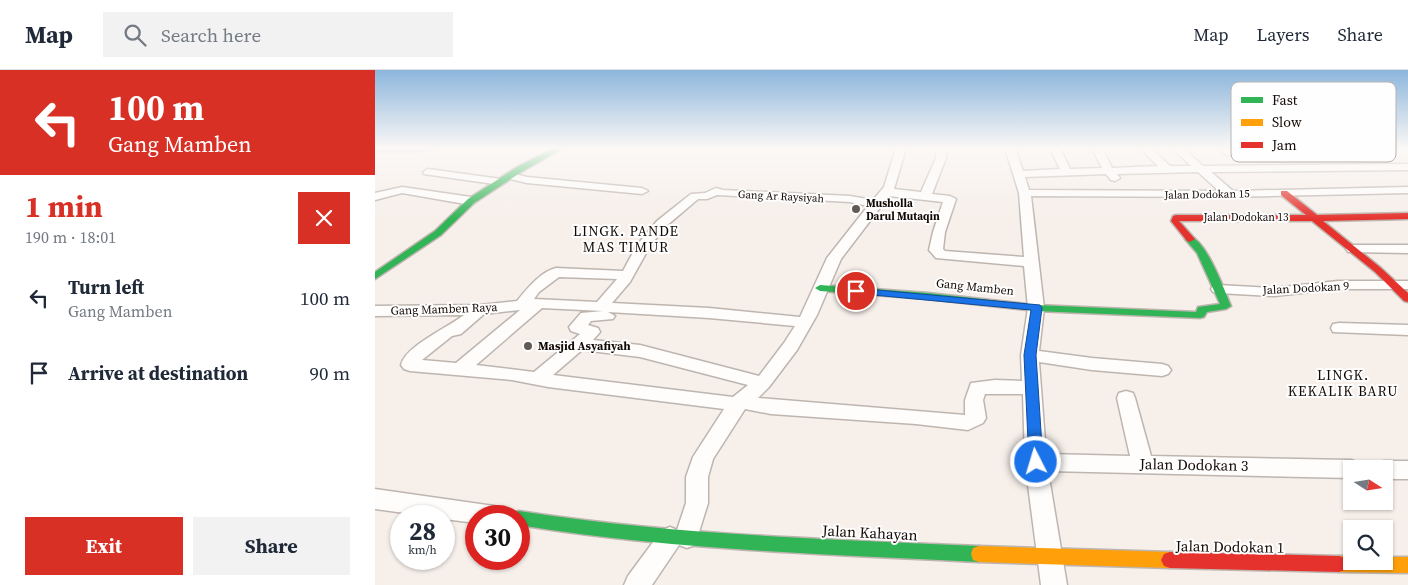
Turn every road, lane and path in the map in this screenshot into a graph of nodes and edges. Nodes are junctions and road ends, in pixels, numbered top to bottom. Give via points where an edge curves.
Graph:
1 (428, 172) dead end
2 (517, 172) edge
3 (895, 172) edge
4 (936, 172) edge
5 (1128, 172) edge
6 (1207, 172) edge
7 (1067, 173) joint
8 (1110, 173) junction
9 (1017, 174) joint
10 (505, 179) junction
11 (1408, 190) edge
12 (642, 191) dead end
13 (886, 192) junction
14 (1025, 193) junction
15 (1283, 193) junction
16 (1130, 194) junction
17 (1231, 194) junction
18 (925, 196) junction
19 (375, 197) edge
20 (471, 201) junction
21 (875, 204) junction
22 (1408, 216) edge
23 (1312, 217) junction
24 (1408, 248) edge
25 (1353, 249) junction
26 (1031, 262) junction
27 (627, 275) junction
28 (375, 276) edge
29 (1401, 285) edge
30 (820, 288) junction
31 (1218, 289) junction
32 (1408, 300) edge
33 (534, 304) junction
34 (601, 306) junction
35 (624, 308) junction
36 (1037, 308) junction
37 (480, 310) junction
38 (375, 311) edge
39 (805, 322) junction
40 (1339, 328) dead end
41 (1408, 330) edge
42 (578, 344) junction
43 (1030, 355) junction
44 (460, 370) junction
45 (1162, 370) dead end
46 (538, 379) junction
47 (763, 382) junction
48 (1030, 388) junction
49 (1126, 398) dead end
50 (739, 403) junction
51 (1036, 462) junction
52 (1143, 464) junction
53 (1343, 469) edge
54 (1393, 470) edge
55 (1408, 470) edge
56 (375, 499) edge
57 (465, 512) edge
58 (530, 520) edge
59 (678, 538) junction
60 (1051, 558) junction
61 (1408, 565) edge
62 (637, 585) edge
63 (1054, 585) edge

1 - 10 street
2 - 10 street
3 - 13 street
4 - 18 street
5 - 8 street
6 - 17 street
7 - 8 street
7 - 9 street
8 - 16 street
9 - 14 street
10 - 12 street
10 - 20 street
11 - 15 street
13 - 18 street
13 - 21 street
14 - 16 street, Jalan Dodokan 15
14 - 26 street
15 - 17 street, Jalan Dodokan 15
15 - 23 street
16 - 17 street, Jalan Dodokan 15
18 - 26 street via 951,200 939,232 938,254
19 - 20 street via 402,190
20 - 28 street via 438,233
21 - 27 street, Gang Ar Raysiyah via 850,199 716,191 707,196 697,196 661,224
21 - 30 street via 842,246
22 - 23 street, Jalan Dodokan 13
23 - 25 street
23 - 31 street, Jalan Dodokan 13 via 1180,217 1174,220 1201,252
24 - 25 street
25 - 29 street
26 - 36 street
27 - 33 street via 556,272 534,288
27 - 34 street
29 - 31 street, Jalan Dodokan 9 via 1275,292
29 - 32 street
30 - 36 street, Gang Mamben
30 - 39 street
31 - 36 street, Gang Mamben via 1227,307 1203,308 1200,315
33 - 34 street, Gang Mamben Raya
33 - 37 street, Gang Mamben Raya
33 - 44 street
34 - 35 street, Gang Mamben Raya
35 - 39 street, Gang Mamben Raya
35 - 42 street via 621,313 608,316 587,316 577,327 592,332
36 - 43 street
37 - 38 street, Gang Mamben Raya
37 - 44 street via 455,330 447,331 409,363
39 - 47 street
40 - 41 street
42 - 46 street
42 - 47 street via 640,351
43 - 45 street
43 - 48 street
44 - 46 street
46 - 50 street
47 - 50 street
48 - 50 street via 978,388 974,400 976,418 968,424
48 - 51 street
49 - 52 street
50 - 59 street via 703,457 697,477 697,504
51 - 52 street, Jalan Dodokan 3
51 - 60 street
52 - 53 street, Jalan Dodokan 3
54 - 55 street
56 - 57 street
58 - 59 street, Jalan Kahayan
59 - 60 street, Jalan Kahayan
59 - 62 street
60 - 61 street, Jalan Dodokan 1
60 - 63 street

